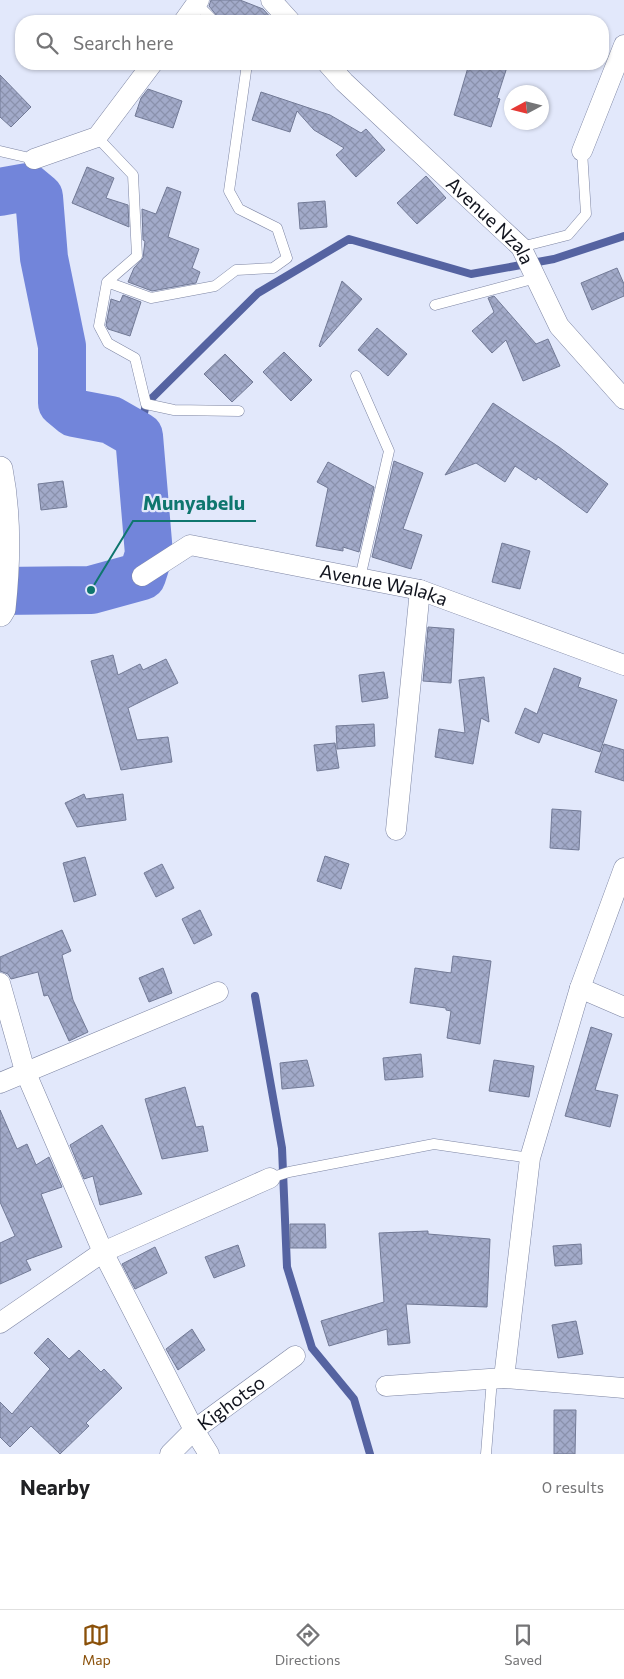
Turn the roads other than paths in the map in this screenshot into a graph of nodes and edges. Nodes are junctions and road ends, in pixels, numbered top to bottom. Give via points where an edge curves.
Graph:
1 (271, 0) edge
2 (198, 2) edge
3 (188, 15) edge
4 (209, 15) edge
5 (285, 15) edge
6 (624, 45) edge
7 (147, 70) edge
8 (246, 70) edge
9 (333, 70) edge
10 (97, 136) junction
11 (0, 151) edge
12 (582, 151) joint
13 (34, 159) joint
14 (529, 263) junction
15 (107, 282) junction
16 (435, 305) dead end
17 (356, 376) dead end
18 (624, 399) edge
19 (238, 412) dead end
20 (0, 469) edge
21 (142, 576) dead end
22 (360, 578) junction
23 (420, 590) junction
24 (2, 612) edge
25 (624, 665) edge
26 (396, 830) dead end
27 (624, 868) edge
28 (0, 983) edge
29 (580, 988) junction
30 (218, 992) dead end
31 (624, 1007) edge
32 (25, 1071) junction
33 (0, 1083) edge
34 (530, 1158) junction
35 (277, 1176) joint
36 (103, 1252) junction
37 (0, 1323) edge
38 (295, 1356) dead end
39 (498, 1378) junction
40 (386, 1386) dead end
41 (624, 1388) edge
42 (194, 1430) junction
43 (170, 1454) edge
44 (209, 1454) edge
45 (486, 1454) edge

1 - 5 street
2 - 3 street
2 - 4 lane
6 - 12 street
7 - 10 street
8 - 15 lane via 229,191 238,209 277,228 288,258 273,268 236,270 215,286 151,298
9 - 14 street, Avenue Nzala
10 - 13 street
10 - 15 lane via 133,175 137,256
11 - 13 lane
12 - 14 lane via 586,214 568,235
14 - 16 lane
14 - 18 street, Avenue Nzala via 559,326
15 - 19 lane via 100,326 108,343 135,358 146,404 174,410
17 - 22 lane via 389,451
20 - 24 street via 8,568
21 - 22 street, Avenue Walaka via 190,545
22 - 23 street, Avenue Walaka
23 - 25 street, Avenue Walaka
23 - 26 street
27 - 29 street
28 - 32 street
29 - 31 street
29 - 34 street
30 - 32 street
32 - 33 street
32 - 36 street
34 - 35 lane via 434,1144
34 - 39 street
35 - 36 street
36 - 37 street
36 - 42 street
38 - 42 street, Kighotso
39 - 40 street
39 - 41 street
39 - 45 lane
42 - 43 street, Kighotso
42 - 44 street

